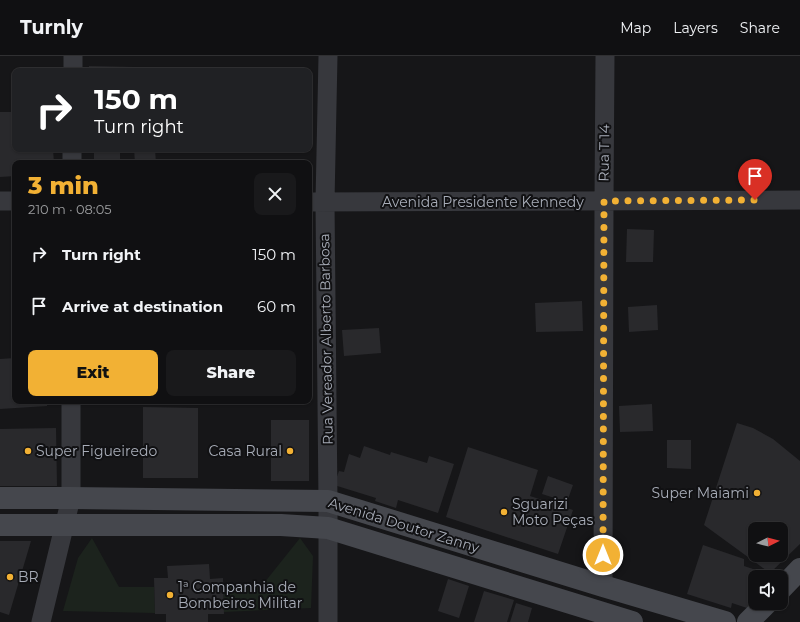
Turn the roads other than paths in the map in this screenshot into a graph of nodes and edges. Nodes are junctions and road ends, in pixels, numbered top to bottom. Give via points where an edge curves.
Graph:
1 (74, 56) edge
2 (328, 56) edge
3 (606, 56) edge
4 (73, 68) edge
5 (800, 200) edge
6 (0, 201) edge
7 (12, 201) edge
8 (604, 201) junction
9 (317, 202) edge
10 (71, 404) edge
11 (0, 498) edge
12 (71, 498) junction
13 (328, 501) junction
14 (0, 525) edge
15 (65, 525) junction
16 (328, 528) junction
17 (800, 569) edge
18 (788, 582) edge
19 (602, 586) junction
20 (760, 610) edge
21 (607, 618) edge
22 (41, 622) edge
23 (328, 622) edge
24 (632, 622) edge
25 (725, 622) edge
26 (748, 622) edge

1 - 4 street
2 - 9 street, Rua Vereador Alberto Barbosa
3 - 8 street, Rua T 14
5 - 8 street, Avenida Presidente Kennedy
6 - 7 street
8 - 9 street, Avenida Presidente Kennedy
8 - 19 street, Rua T 14
9 - 13 street, Rua Vereador Alberto Barbosa
10 - 12 street
11 - 12 street, Avenida Doutor Zanny
12 - 13 street, Avenida Doutor Zanny
12 - 15 street
13 - 16 street, Rua Vereador Alberto Barbosa
13 - 19 street, Avenida Doutor Zanny
14 - 15 street, Avenida Doutor Zanny
15 - 16 street, Avenida Doutor Zanny via 281,525
15 - 22 street
16 - 21 street, Avenida Doutor Zanny
16 - 23 street, Rua Vereador Alberto Barbosa
17 - 18 street
19 - 25 street, Avenida Doutor Zanny
20 - 26 street
21 - 24 street, Avenida Doutor Zanny

